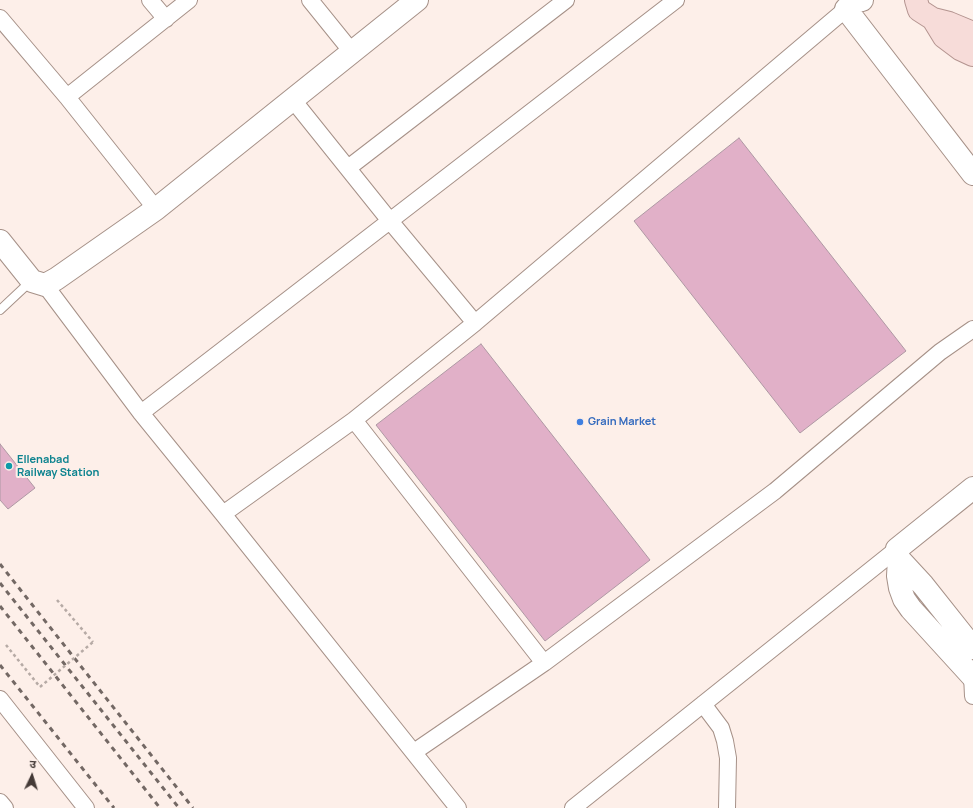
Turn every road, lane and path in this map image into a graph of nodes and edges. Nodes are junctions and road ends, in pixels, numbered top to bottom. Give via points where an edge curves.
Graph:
1 (150, 0) edge
2 (189, 0) edge
3 (310, 0) edge
4 (418, 0) edge
5 (566, 0) edge
6 (676, 0) edge
7 (916, 0) edge
8 (849, 3) edge
9 (0, 18) edge
10 (166, 19) junction
11 (933, 19) junction
12 (973, 33) edge
13 (352, 52) junction
14 (973, 55) edge
15 (67, 97) junction
16 (292, 100) junction
17 (348, 168) junction
18 (973, 174) edge
19 (156, 209) junction
20 (390, 221) junction
21 (0, 241) edge
22 (38, 283) junction
23 (0, 310) edge
24 (475, 323) junction
25 (973, 329) edge
26 (141, 413) junction
27 (354, 420) junction
28 (973, 488) edge
29 (223, 514) junction
30 (898, 554) junction
31 (57, 600) dead end
32 (6, 645) dead end
33 (973, 648) edge
34 (544, 663) junction
35 (973, 680) edge
36 (0, 699) edge
37 (703, 704) junction
38 (414, 752) junction
39 (0, 802) edge
40 (5, 808) edge
41 (86, 808) edge
42 (458, 808) edge
43 (573, 808) edge
44 (727, 808) edge

1 - 10 street
2 - 10 street
3 - 13 street
4 - 13 street
5 - 17 street
6 - 20 street
7 - 11 main road via 919,10
8 - 18 street
8 - 24 street
9 - 15 street
10 - 15 street
11 - 12 main road
11 - 14 main road via 944,38
13 - 16 street
15 - 19 street
16 - 17 street
16 - 19 street
17 - 20 street
19 - 22 street via 56,279
20 - 24 street
20 - 26 street
21 - 22 street
22 - 23 lane
22 - 26 street
24 - 27 street
25 - 34 street via 940,352 774,491
26 - 29 street
27 - 29 street
27 - 34 street
28 - 30 street
29 - 38 street
30 - 33 street
30 - 35 street via 898,576 904,599
30 - 37 street
31 - 32 path, bridge via 93,642 40,687
34 - 38 street
36 - 41 street
37 - 43 street
37 - 44 street via 721,728 725,741 728,758
38 - 42 street
39 - 40 street

